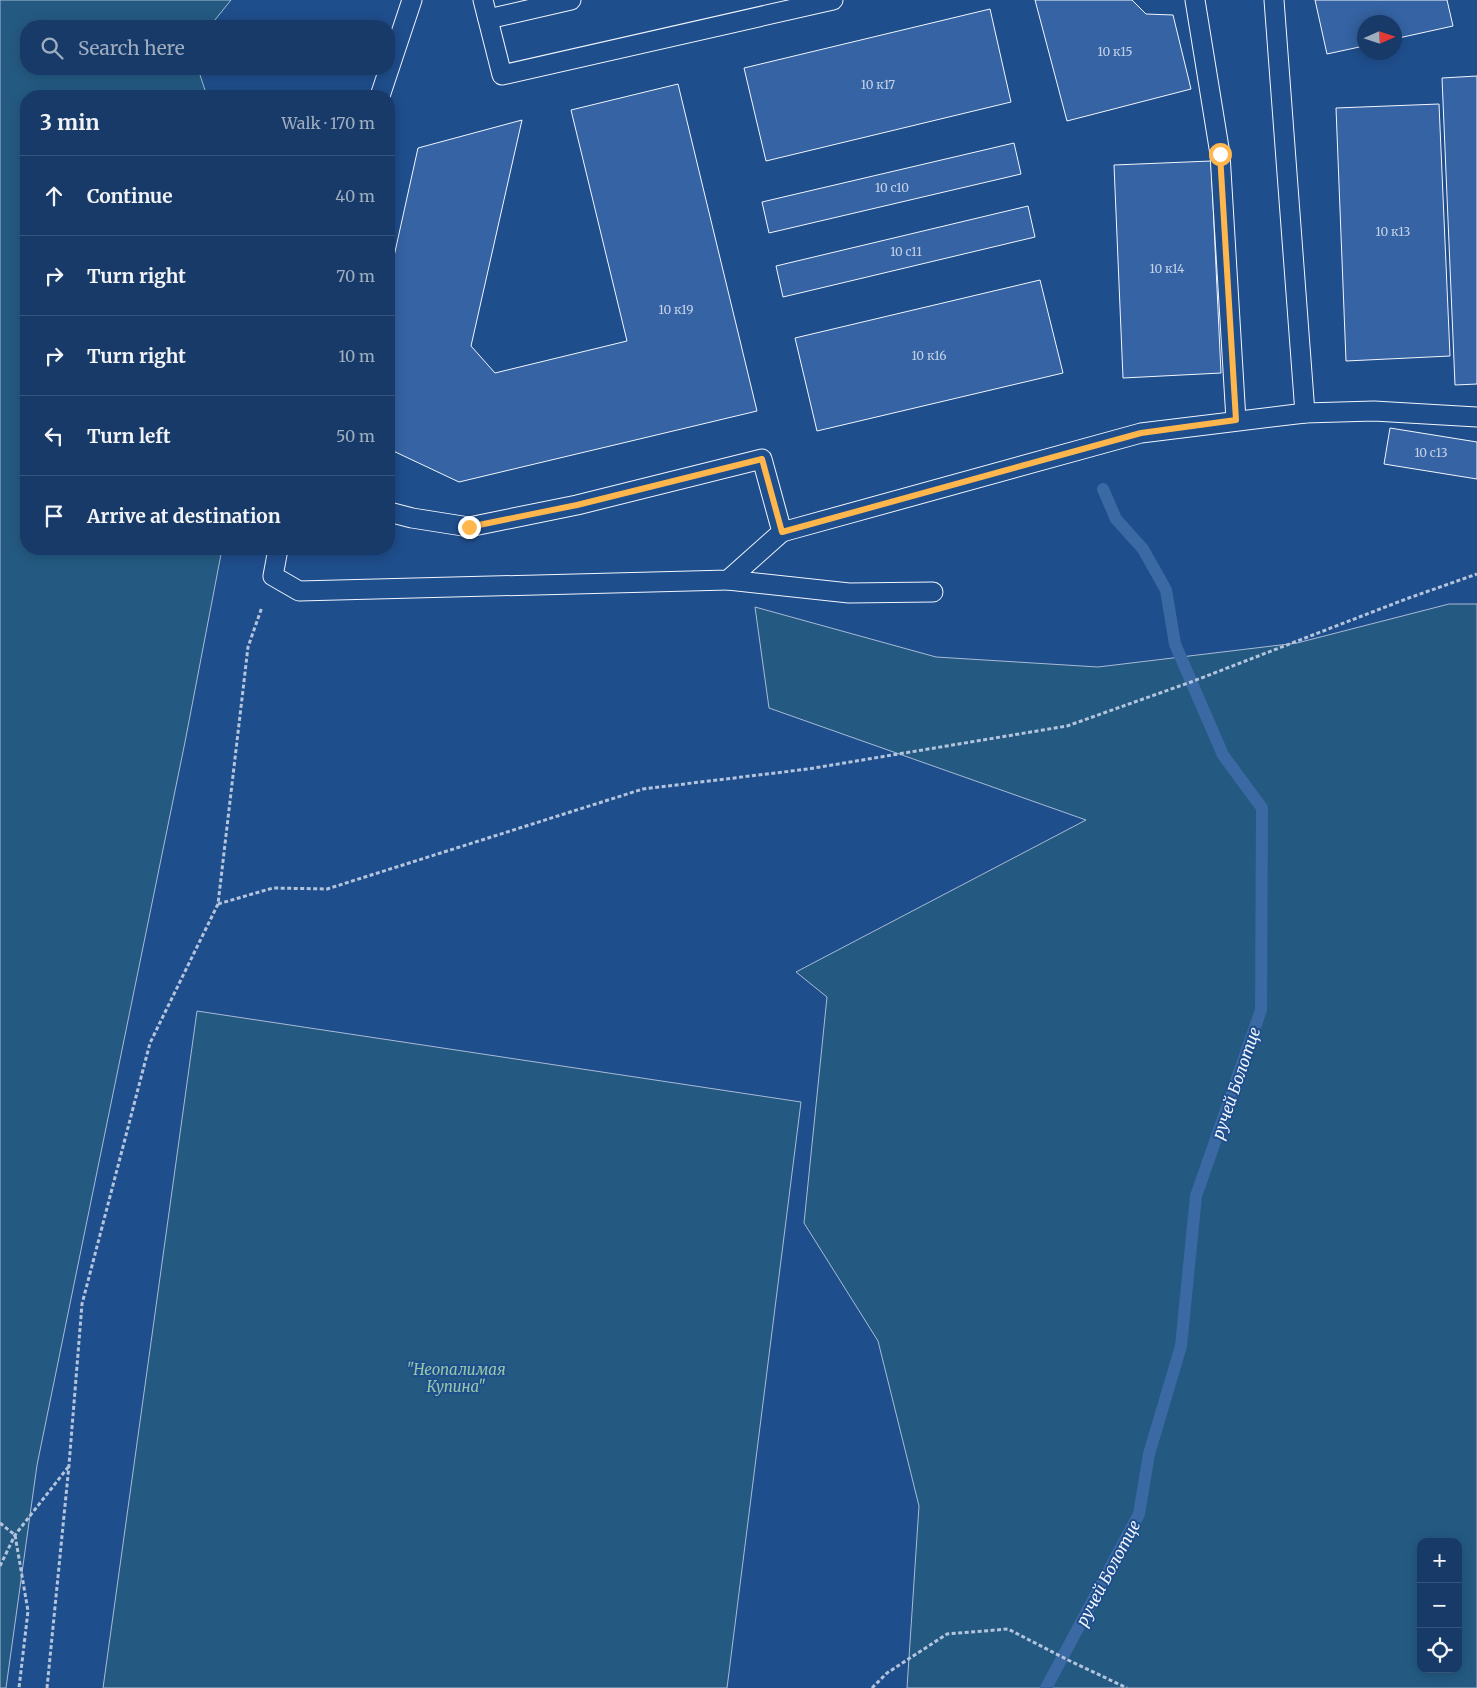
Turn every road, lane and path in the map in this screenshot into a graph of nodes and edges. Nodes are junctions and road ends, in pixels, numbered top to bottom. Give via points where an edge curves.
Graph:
1 (412, 0) edge
2 (483, 0) edge
3 (571, 0) edge
4 (833, 0) edge
5 (1195, 0) edge
6 (1274, 0) edge
7 (488, 19) junction
8 (395, 51) edge
9 (387, 75) edge
10 (382, 90) edge
11 (1305, 413) junction
12 (1477, 417) edge
13 (1236, 420) junction
14 (395, 514) edge
15 (782, 532) junction
16 (277, 555) edge
17 (1477, 574) edge
18 (273, 576) junction
19 (728, 580) junction
20 (933, 592) dead end
21 (218, 904) junction
22 (70, 1465) junction
23 (0, 1523) edge
24 (15, 1535) junction
25 (0, 1566) edge
26 (19, 1688) edge
27 (47, 1688) edge
28 (872, 1688) edge
29 (1127, 1688) edge

1 - 8 lane
2 - 7 lane
3 - 7 lane
4 - 7 lane via 502,75
5 - 13 lane via 1220,154
6 - 11 lane
9 - 10 lane
11 - 12 lane via 1374,411
11 - 13 lane
13 - 15 lane via 1141,433
14 - 15 lane via 469,527 577,505 762,459
15 - 19 lane
16 - 18 lane
17 - 21 path via 1067,726 808,769 643,790 327,889 273,888
18 - 19 lane via 299,591
18 - 21 path via 248,647
19 - 20 lane via 849,593
21 - 22 path via 150,1043 82,1304
22 - 24 path
22 - 27 path
23 - 24 path
24 - 25 path
24 - 26 path via 28,1611
28 - 29 path via 887,1673 947,1634 1008,1628

